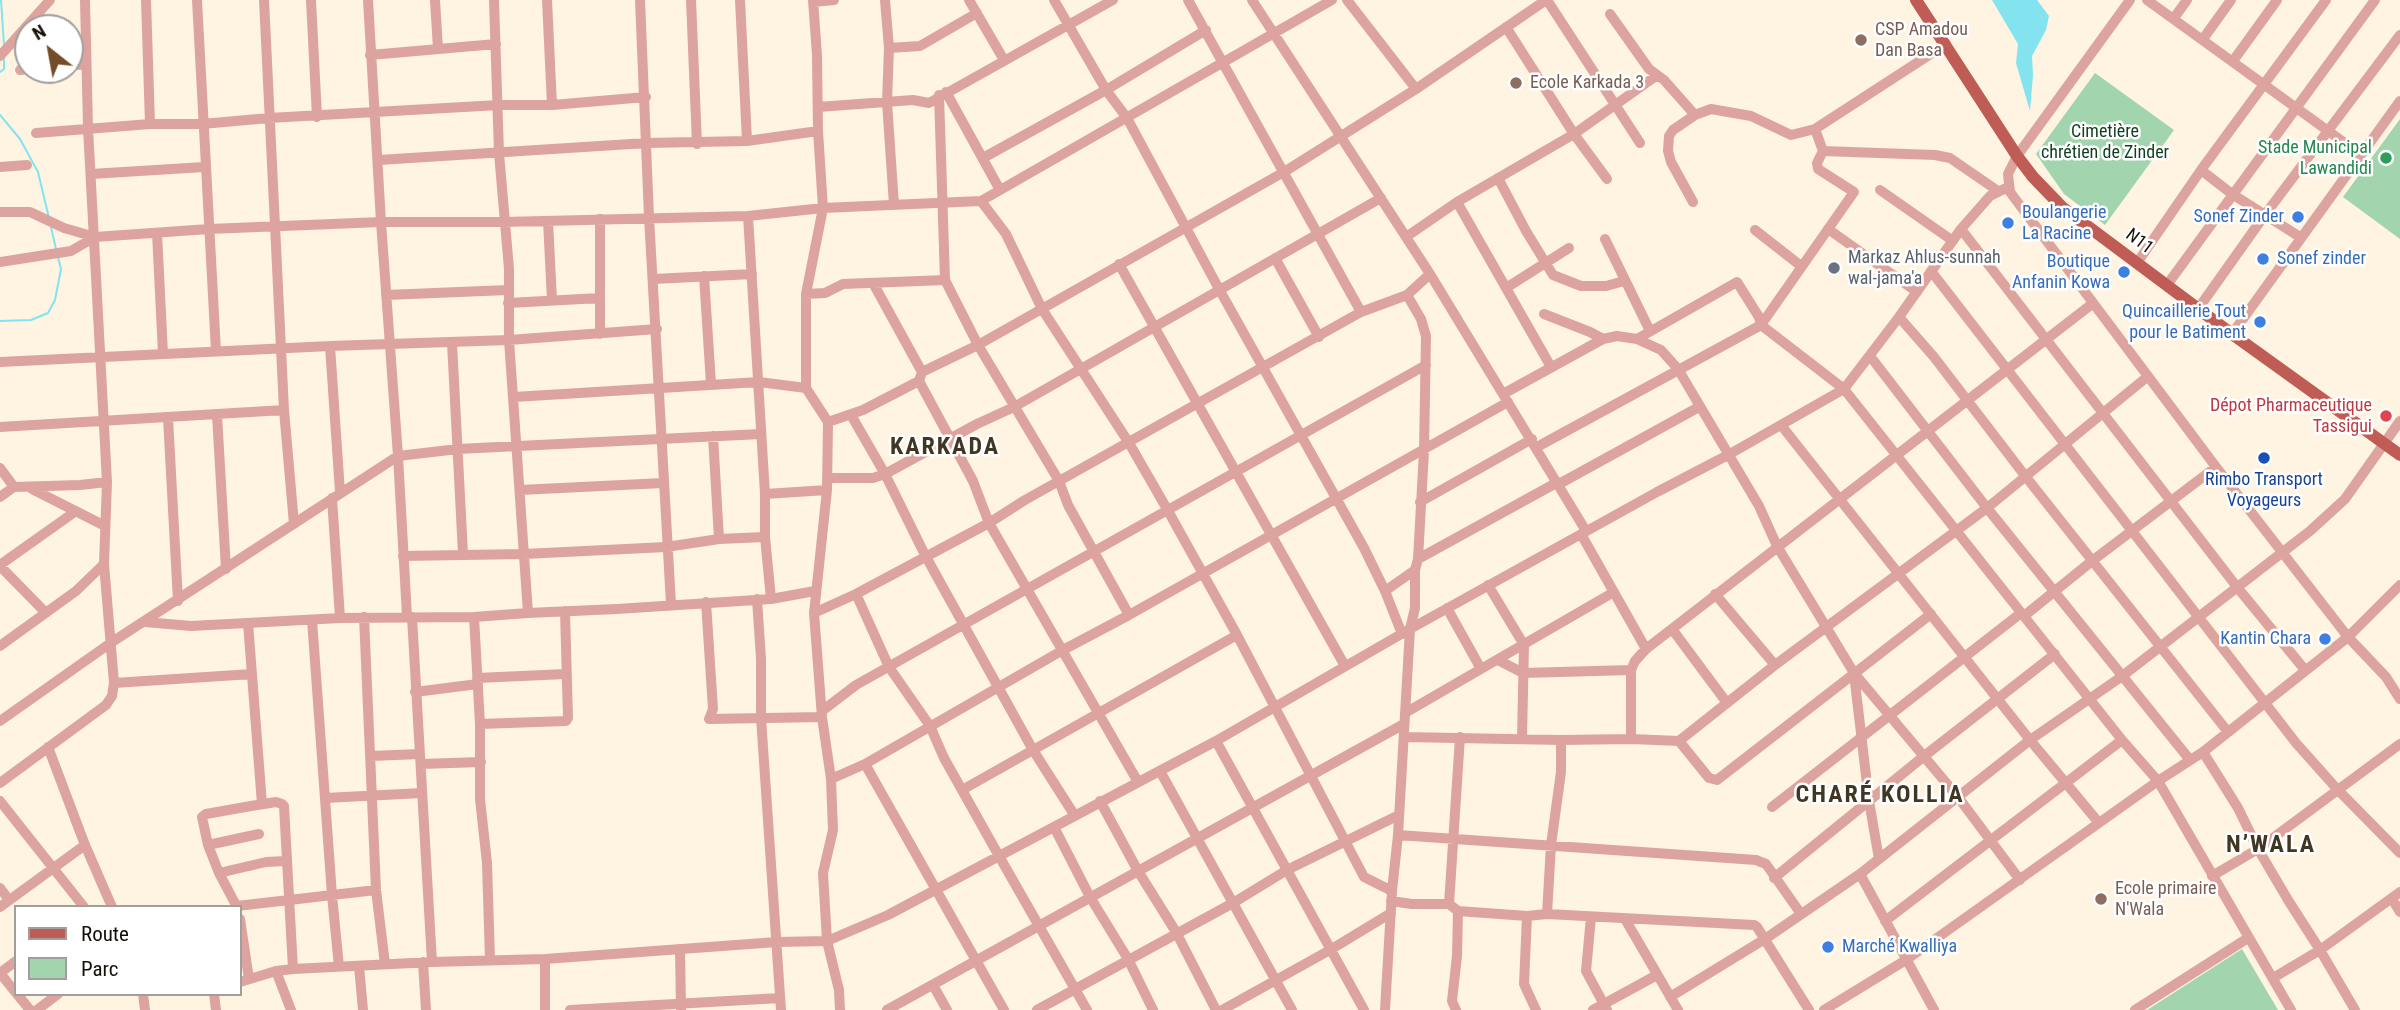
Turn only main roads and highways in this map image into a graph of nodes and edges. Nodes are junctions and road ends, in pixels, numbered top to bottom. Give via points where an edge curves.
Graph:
1 (1916, 0) edge
2 (2400, 454) edge

1 - 2 main road, N11 via 2017,156 2062,207

